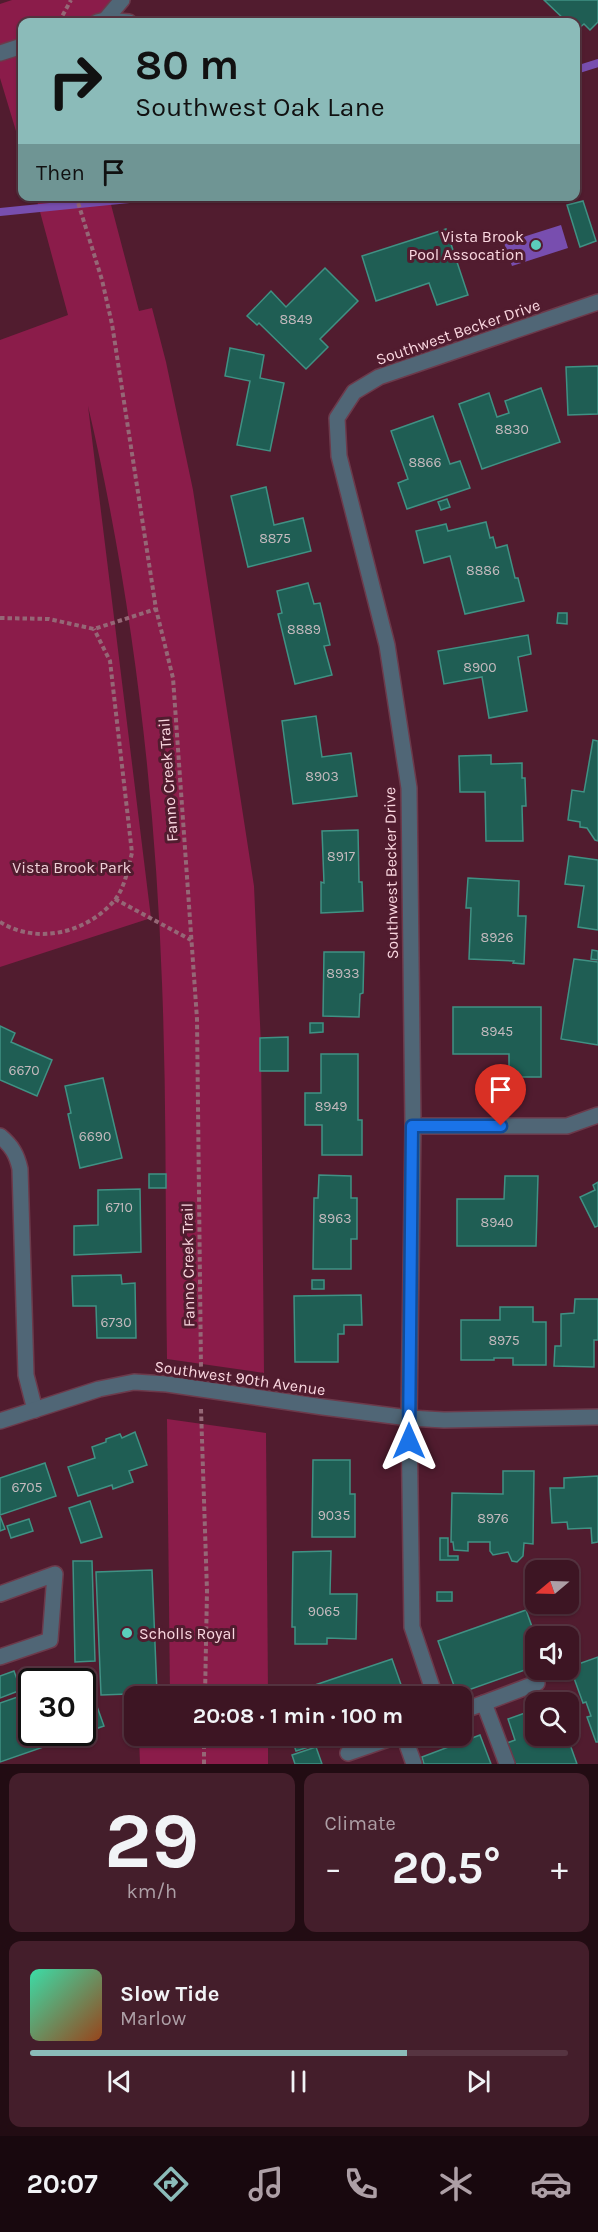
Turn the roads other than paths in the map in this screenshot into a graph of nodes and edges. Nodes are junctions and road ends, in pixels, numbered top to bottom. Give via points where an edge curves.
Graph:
1 (122, 0) edge
2 (104, 18) edge
3 (18, 47) edge
4 (0, 53) edge
5 (598, 302) edge
6 (598, 1116) edge
7 (412, 1126) junction
8 (0, 1136) edge
9 (35, 1410) junction
10 (409, 1418) junction
11 (598, 1418) edge
12 (0, 1421) edge
13 (0, 1594) edge
14 (0, 1657) edge
15 (537, 1683) dead end
16 (432, 1686) edge
17 (484, 1703) junction
18 (472, 1707) edge
19 (368, 1746) edge
20 (408, 1746) edge
21 (348, 1753) dead end
22 (414, 1764) edge
23 (507, 1764) edge

1 - 2 street
3 - 4 street
5 - 7 street, Southwest Becker Drive via 379,377 354,392 337,418 339,456 387,645 409,788
6 - 7 street via 567,1126
7 - 10 street, Southwest Becker Drive
8 - 9 street via 10,1144 20,1170 26,1375
9 - 10 street, Southwest 90th Avenue via 134,1382
9 - 12 street, Southwest 90th Avenue
10 - 11 street, Southwest 90th Avenue
10 - 16 street, Southwest Becker Drive via 412,1627
13 - 14 street via 55,1574 50,1640
15 - 17 street
17 - 18 street
17 - 23 street
19 - 21 street
20 - 22 street

